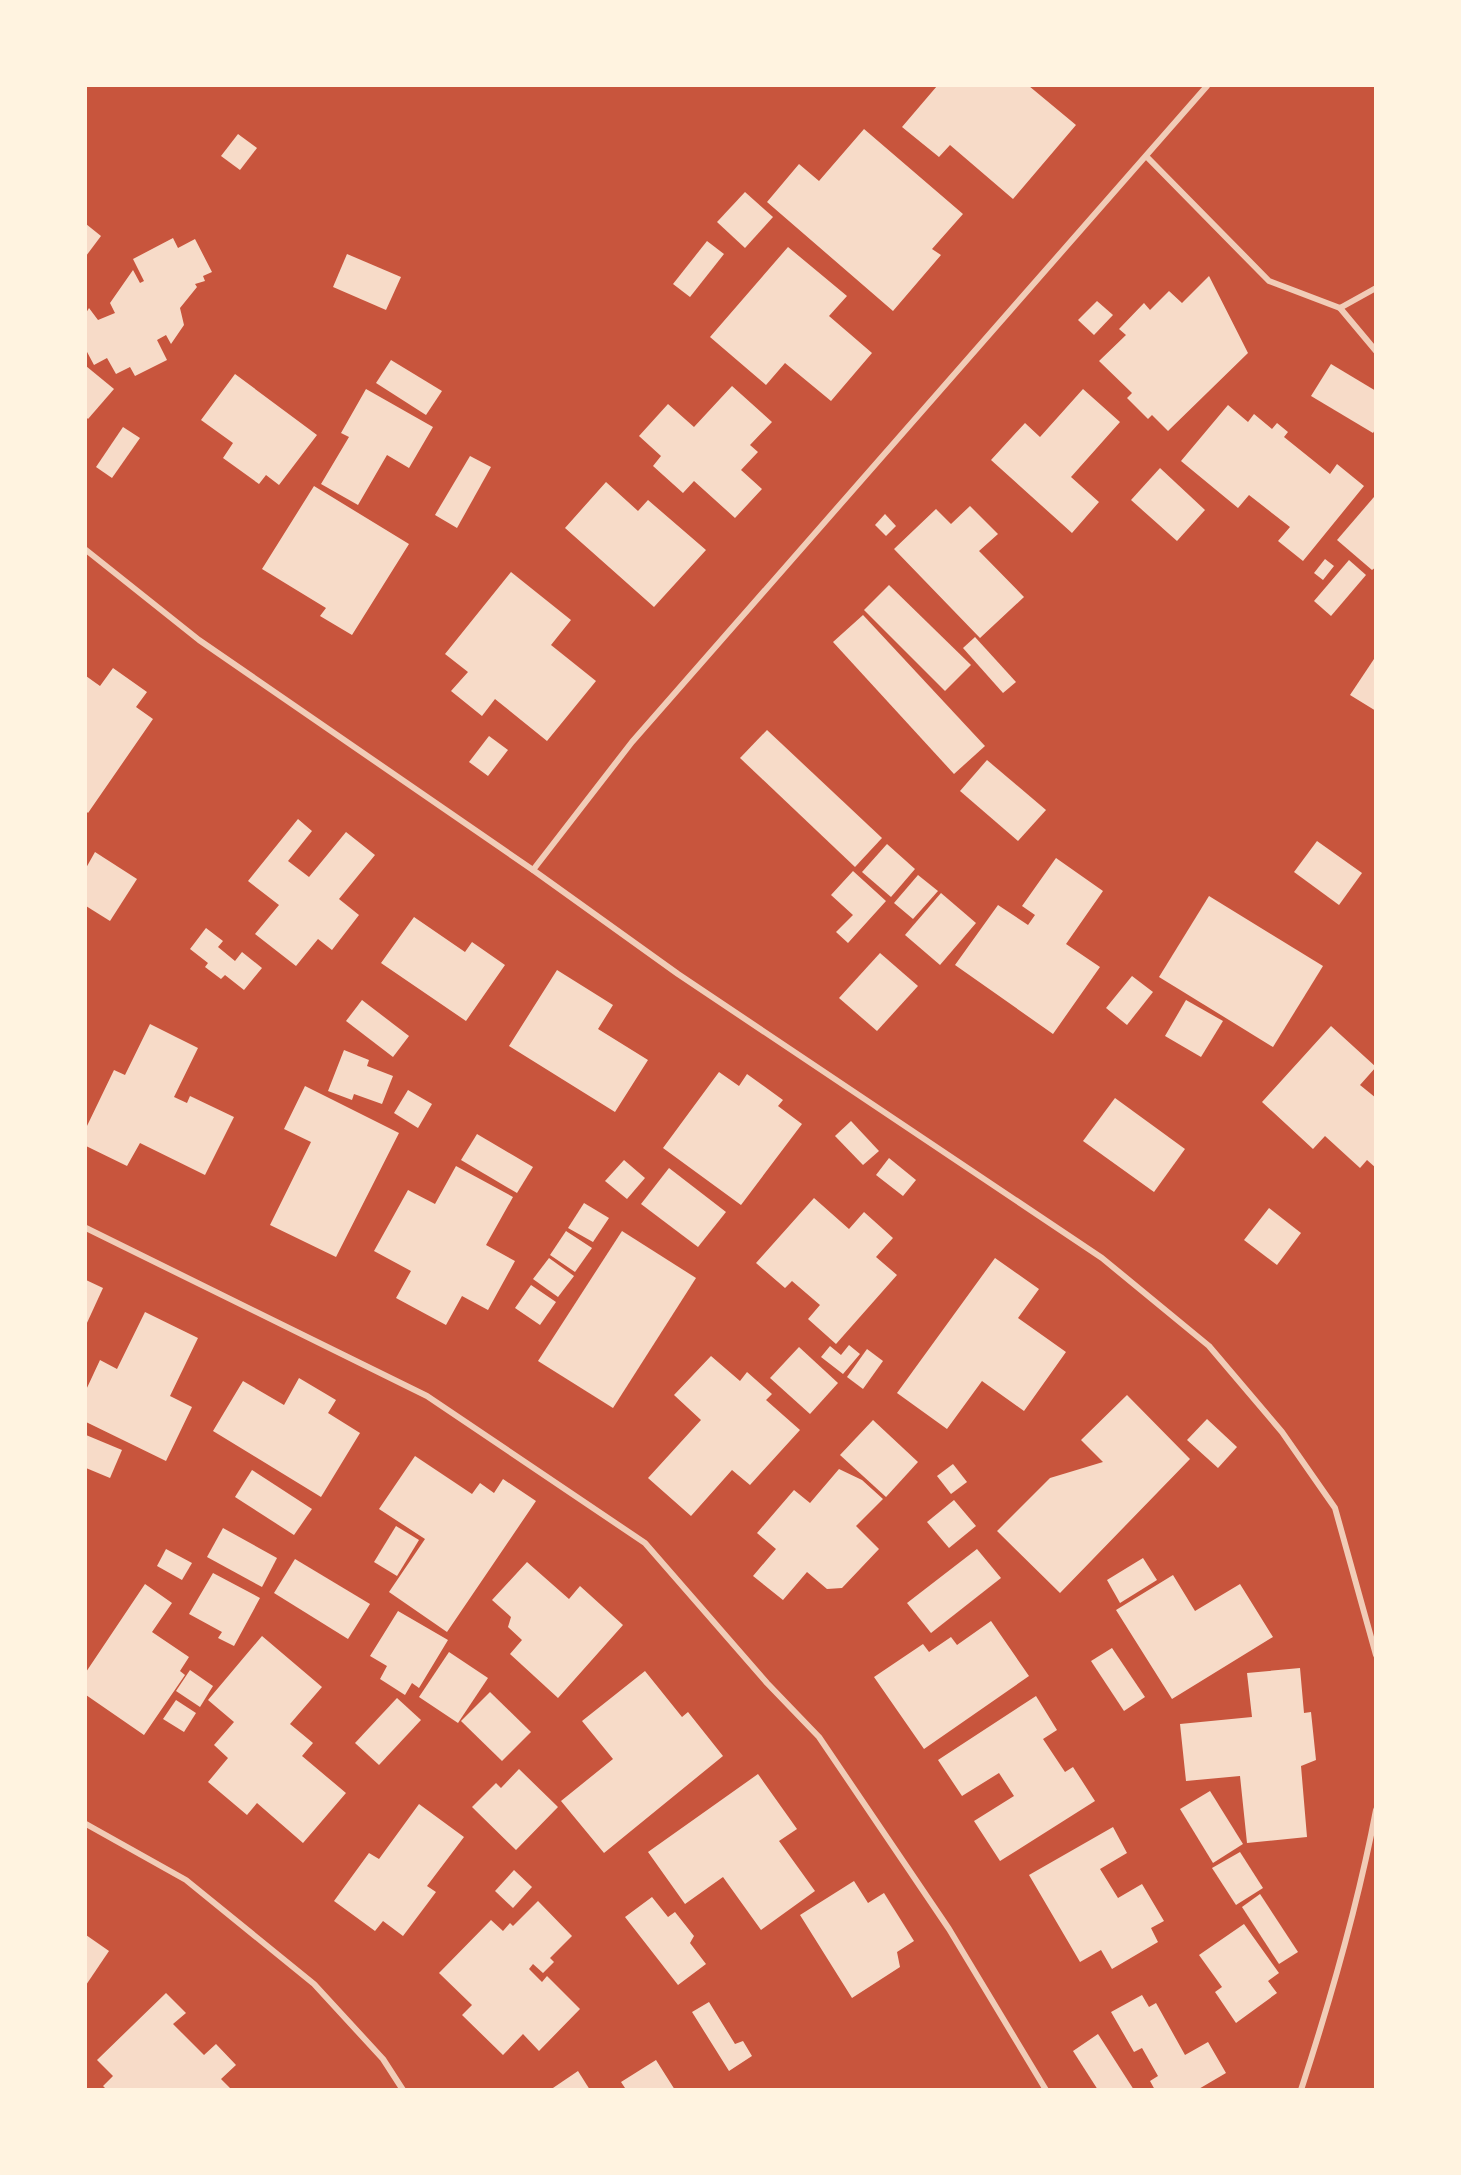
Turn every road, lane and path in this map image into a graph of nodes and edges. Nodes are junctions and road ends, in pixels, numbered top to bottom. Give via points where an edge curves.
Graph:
1 (1208, 86) edge
2 (1147, 157) junction
3 (1376, 288) edge
4 (1340, 308) junction
5 (1376, 351) edge
6 (86, 549) edge
7 (533, 870) junction
8 (86, 1228) edge
9 (1376, 1655) edge
10 (1376, 1810) edge
11 (86, 1824) edge
12 (402, 2090) edge
13 (1046, 2090) edge
14 (1301, 2090) edge

1 - 2 street
2 - 4 street via 1269,281
2 - 7 street via 633,742
3 - 4 street
4 - 5 street
6 - 7 street via 199,640
7 - 9 street via 678,974 1102,1258 1209,1346 1282,1432 1335,1508
8 - 13 street via 427,1396 645,1543 819,1737 949,1929
10 - 14 street via 1336,1976
11 - 12 street via 186,1880 314,1984 383,2059

